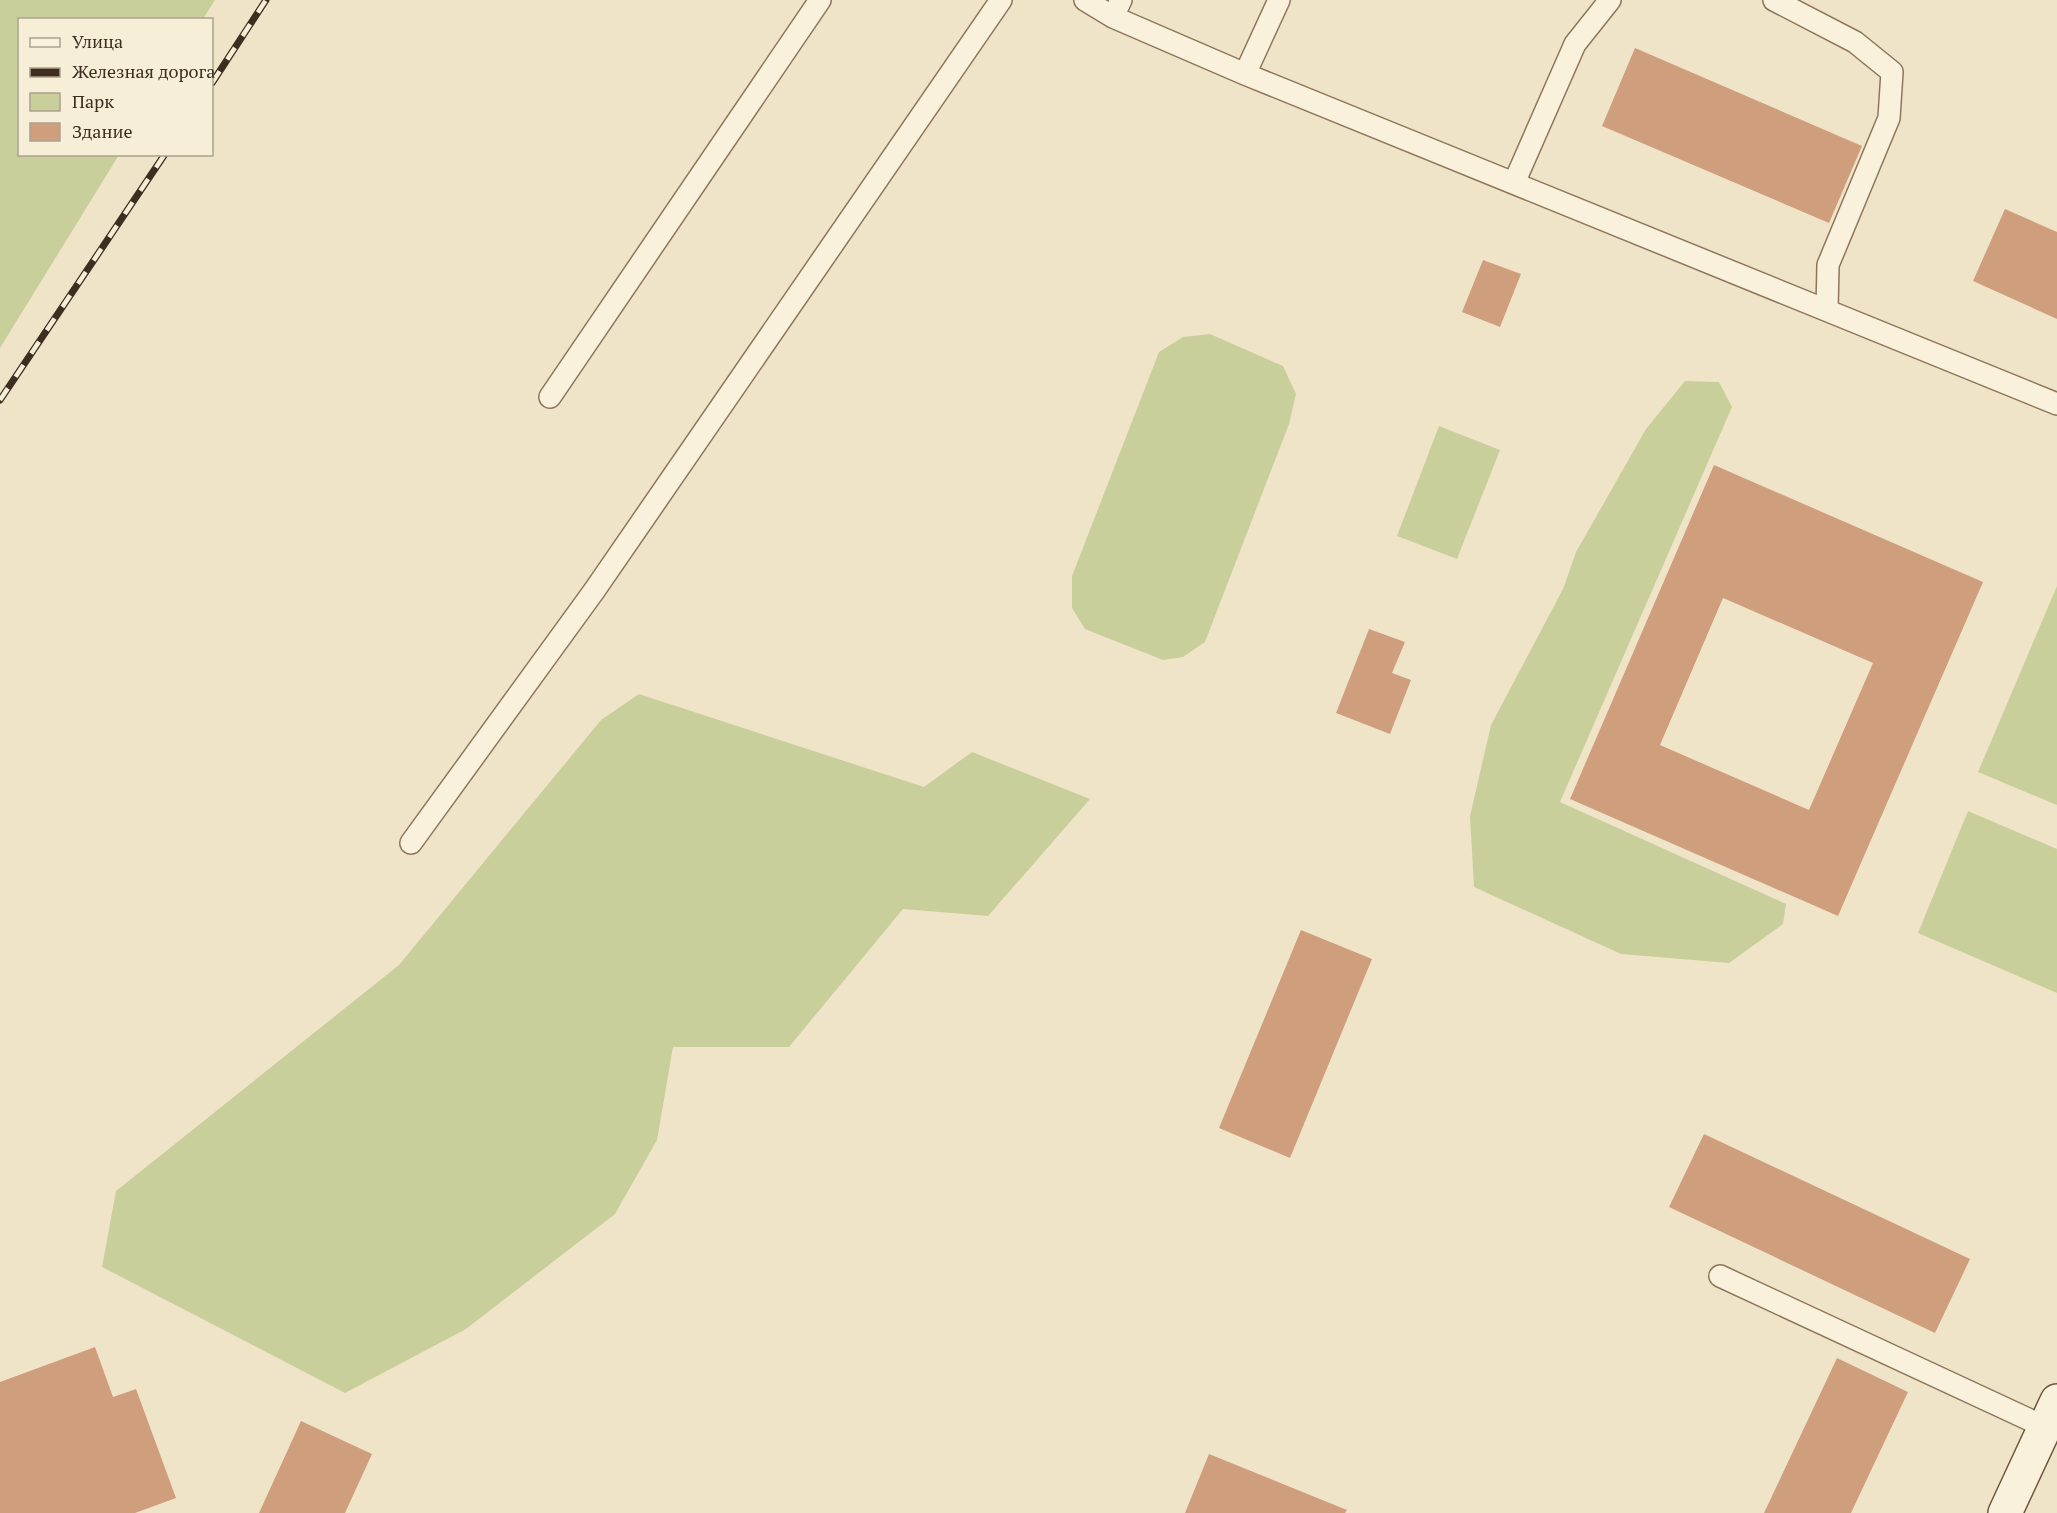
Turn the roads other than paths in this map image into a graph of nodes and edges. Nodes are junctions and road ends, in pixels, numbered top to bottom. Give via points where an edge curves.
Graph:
1 (820, 0) edge
2 (1001, 0) edge
3 (1085, 0) edge
4 (1279, 0) edge
5 (1610, 0) edge
6 (1774, 0) edge
7 (1117, 8) edge
8 (1245, 74) junction
9 (1514, 183) junction
10 (1827, 310) junction
11 (550, 397) dead end
12 (2057, 404) edge
13 (411, 843) dead end
14 (1720, 1276) dead end
15 (2051, 1414) edge
16 (2005, 1513) edge

1 - 11 lane
2 - 13 lane via 594,591
3 - 7 lane
4 - 8 lane
5 - 9 lane via 1575,44
6 - 10 lane via 1855,42 1892,72 1889,118 1828,265
7 - 8 lane
8 - 9 lane
9 - 10 lane
10 - 12 lane
14 - 15 lane
15 - 16 main road

